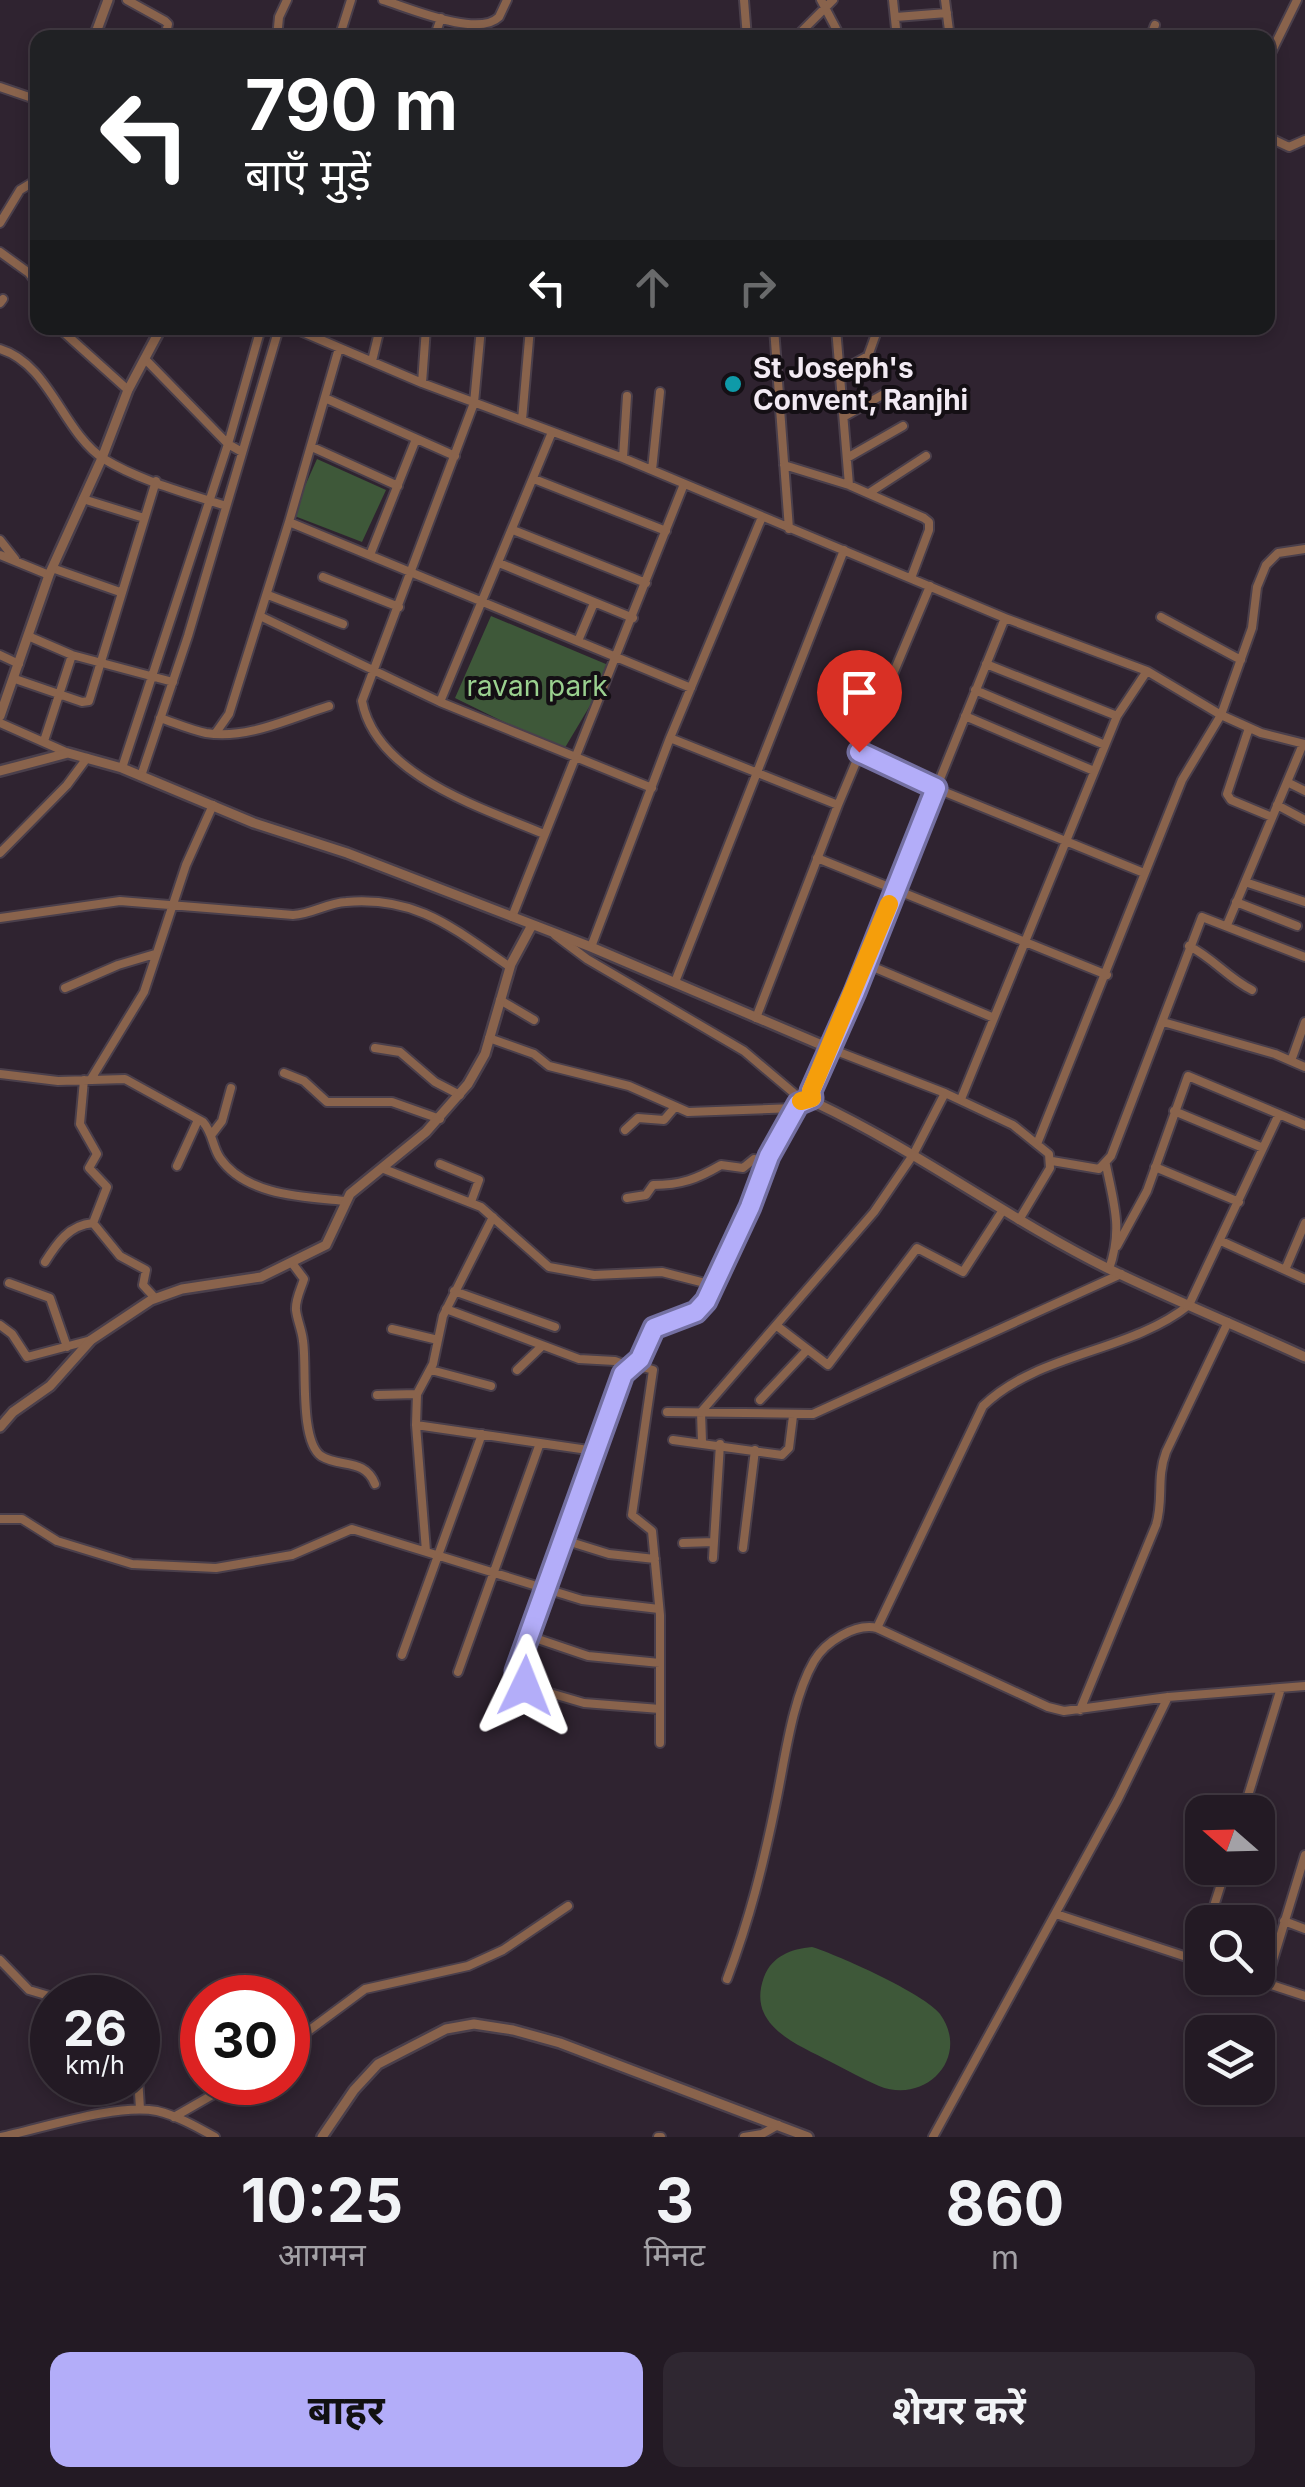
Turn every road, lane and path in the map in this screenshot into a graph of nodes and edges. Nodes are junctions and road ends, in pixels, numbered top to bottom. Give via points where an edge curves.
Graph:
1 (108, 0) edge
2 (127, 0) edge
3 (287, 0) edge
4 (351, 0) edge
5 (383, 0) edge
6 (506, 0) edge
7 (744, 0) edge
8 (833, 0) edge
9 (893, 0) edge
10 (944, 0) edge
11 (1297, 0) edge
12 (142, 3) edge
13 (823, 4) edge
14 (946, 13) junction
15 (896, 17) junction
16 (441, 18) junction
17 (485, 24) junction
18 (1156, 25) dead end
19 (97, 30) edge
20 (165, 30) edge
21 (277, 30) edge
22 (342, 30) edge
23 (437, 30) edge
24 (483, 30) edge
25 (746, 30) edge
26 (807, 30) edge
27 (838, 30) edge
28 (897, 30) edge
29 (949, 30) edge
30 (1154, 30) edge
31 (1275, 45) edge
32 (0, 87) edge
33 (30, 97) edge
34 (1275, 140) edge
35 (1305, 140) edge
36 (30, 184) edge
37 (0, 223) edge
38 (0, 252) edge
39 (30, 274) edge
40 (68, 335) edge
41 (157, 335) edge
42 (259, 335) edge
43 (277, 335) edge
44 (309, 335) edge
45 (378, 335) edge
46 (425, 335) edge
47 (480, 335) edge
48 (529, 335) edge
49 (775, 335) edge
50 (837, 335) edge
51 (876, 335) edge
52 (338, 348) junction
53 (0, 349) edge
54 (146, 359) junction
55 (372, 360) junction
56 (841, 372) junction
57 (422, 383) junction
58 (128, 390) junction
59 (660, 392) dead end
60 (884, 394) dead end
61 (627, 396) dead end
62 (326, 398) junction
63 (474, 403) junction
64 (845, 416) junction
65 (522, 420) junction
66 (903, 426) dead end
67 (552, 432) junction
68 (416, 439) junction
69 (228, 444) junction
70 (312, 447) junction
71 (242, 452) junction
72 (456, 456) junction
73 (926, 456) dead end
74 (102, 458) junction
75 (623, 458) junction
76 (848, 458) junction
77 (784, 465) junction
78 (652, 470) junction
79 (534, 479) junction
80 (156, 481) junction
81 (684, 484) junction
82 (849, 485) junction
83 (398, 486) junction
84 (869, 494) junction
85 (84, 499) junction
86 (210, 500) junction
87 (226, 506) junction
88 (762, 517) junction
89 (144, 518) junction
90 (290, 522) junction
91 (790, 528) junction
92 (513, 530) junction
93 (666, 532) junction
94 (0, 540) edge
95 (1305, 549) edge
96 (844, 550) junction
97 (194, 552) junction
98 (0, 555) edge
99 (370, 555) junction
100 (211, 558) junction
101 (15, 559) junction
102 (499, 563) junction
103 (51, 571) junction
104 (413, 572) junction
105 (324, 577) dead end
106 (912, 578) junction
107 (646, 583) junction
108 (930, 586) junction
109 (120, 592) junction
110 (180, 592) junction
111 (268, 594) junction
112 (200, 597) junction
113 (482, 600) junction
114 (594, 602) junction
115 (399, 607) junction
116 (262, 617) junction
117 (1161, 617) dead end
118 (633, 618) junction
119 (1005, 618) junction
120 (344, 624) dead end
121 (168, 630) junction
122 (28, 636) junction
123 (188, 636) junction
124 (578, 640) junction
125 (0, 655) edge
126 (72, 655) junction
127 (618, 657) junction
128 (1240, 660) junction
129 (100, 662) junction
130 (19, 664) junction
131 (986, 664) junction
132 (372, 670) junction
133 (1146, 670) junction
134 (153, 677) junction
135 (15, 678) junction
136 (173, 682) junction
137 (691, 688) junction
138 (975, 690) junction
139 (61, 694) junction
140 (440, 702) junction
141 (329, 706) dead end
142 (1221, 715) junction
143 (964, 716) junction
144 (1117, 716) junction
145 (160, 718) junction
146 (0, 720) edge
147 (1249, 728) junction
148 (215, 734) junction
149 (670, 738) junction
150 (44, 741) junction
151 (1304, 744) edge
152 (1105, 745) junction
153 (859, 752) junction
154 (68, 753) junction
155 (575, 756) junction
156 (87, 758) junction
157 (122, 768) junction
158 (0, 771) edge
159 (1094, 771) junction
160 (755, 772) junction
161 (141, 776) junction
162 (1287, 782) junction
163 (652, 788) junction
164 (936, 788) junction
165 (1305, 791) edge
166 (214, 805) junction
167 (1277, 805) junction
168 (838, 806) junction
169 (1272, 817) junction
170 (1305, 820) edge
171 (544, 834) junction
172 (1066, 842) junction
173 (0, 853) edge
174 (817, 858) junction
175 (1144, 873) junction
176 (1244, 882) junction
177 (894, 889) junction
178 (1236, 902) junction
179 (1305, 902) edge
180 (172, 904) junction
181 (512, 916) junction
182 (0, 918) edge
183 (532, 924) junction
184 (1227, 925) junction
185 (1298, 926) dead end
186 (551, 932) junction
187 (1025, 942) junction
188 (1189, 946) junction
189 (590, 947) junction
190 (155, 954) junction
191 (1305, 957) edge
192 (866, 964) junction
193 (510, 967) junction
194 (1107, 975) junction
195 (674, 982) junction
196 (65, 988) dead end
197 (1252, 990) dead end
198 (500, 1000) junction
199 (756, 1018) junction
200 (994, 1018) junction
201 (534, 1020) dead end
202 (1163, 1022) junction
203 (1305, 1022) edge
204 (489, 1038) junction
205 (375, 1048) dead end
206 (831, 1048) junction
207 (1291, 1061) junction
208 (1305, 1067) edge
209 (284, 1073) dead end
210 (0, 1074) edge
211 (87, 1079) junction
212 (231, 1088) dead end
213 (946, 1093) junction
214 (460, 1095) junction
215 (961, 1099) junction
216 (803, 1102) junction
217 (674, 1108) junction
218 (1174, 1111) junction
219 (1279, 1114) junction
220 (440, 1119) junction
221 (198, 1120) junction
222 (1305, 1126) edge
223 (625, 1130) dead end
224 (212, 1134) junction
225 (1037, 1144) junction
226 (1263, 1148) junction
227 (913, 1155) junction
228 (1052, 1161) junction
229 (767, 1162) junction
230 (440, 1164) dead end
231 (1106, 1165) junction
232 (177, 1166) dead end
233 (1155, 1167) junction
234 (384, 1169) junction
235 (626, 1198) dead end
236 (345, 1201) junction
237 (471, 1202) junction
238 (1239, 1202) junction
239 (1004, 1210) junction
240 (493, 1217) junction
241 (1019, 1220) junction
242 (94, 1223) junction
243 (1305, 1223) edge
244 (1221, 1241) junction
245 (1117, 1246) junction
246 (44, 1262) dead end
247 (292, 1263) junction
248 (1109, 1269) junction
249 (1285, 1270) junction
250 (1121, 1274) junction
251 (1305, 1279) edge
252 (10, 1283) dead end
253 (713, 1285) junction
254 (454, 1291) junction
255 (155, 1298) junction
256 (1190, 1305) junction
257 (446, 1310) junction
258 (1228, 1322) junction
259 (0, 1325) edge
260 (777, 1326) junction
261 (555, 1327) dead end
262 (392, 1329) dead end
263 (91, 1340) junction
264 (438, 1340) junction
265 (67, 1347) junction
266 (541, 1347) junction
267 (808, 1350) junction
268 (1305, 1356) edge
269 (631, 1365) junction
270 (431, 1370) junction
271 (517, 1370) dead end
272 (491, 1386) dead end
273 (418, 1394) junction
274 (377, 1395) dead end
275 (760, 1400) dead end
276 (666, 1412) dead end
277 (702, 1412) junction
278 (793, 1416) junction
279 (416, 1424) junction
280 (0, 1427) edge
281 (482, 1434) junction
282 (673, 1440) dead end
283 (540, 1442) junction
284 (702, 1442) junction
285 (720, 1444) junction
286 (755, 1450) junction
287 (595, 1451) junction
288 (374, 1484) dead end
289 (0, 1519) edge
290 (564, 1540) junction
291 (714, 1542) junction
292 (683, 1544) dead end
293 (743, 1548) dead end
294 (426, 1551) junction
295 (438, 1555) junction
296 (655, 1558) junction
297 (713, 1558) dead end
298 (493, 1573) junction
299 (547, 1590) junction
300 (659, 1609) junction
301 (877, 1628) junction
302 (530, 1636) junction
303 (402, 1655) dead end
304 (660, 1664) junction
305 (458, 1672) dead end
306 (1305, 1686) edge
307 (1281, 1688) junction
308 (1168, 1697) junction
309 (660, 1709) junction
310 (1080, 1710) junction
311 (660, 1744) dead end
312 (1248, 1795) edge
313 (1305, 1855) edge
314 (568, 1906) dead end
315 (1056, 1914) junction
316 (1305, 1917) edge
317 (1284, 1920) junction
318 (1302, 1928) edge
319 (1275, 1952) edge
320 (1185, 1956) edge
321 (0, 1960) edge
322 (727, 1979) dead end
323 (1275, 1986) edge
324 (30, 1990) edge
325 (1305, 1996) edge
326 (310, 2030) edge
327 (140, 2105) edge
328 (195, 2105) edge
329 (140, 2109) junction
330 (174, 2117) junction
331 (778, 2125) junction
332 (1, 2137) edge
333 (215, 2137) edge
334 (322, 2137) edge
335 (744, 2137) edge
336 (808, 2137) edge
337 (933, 2137) edge

1 - 19 street
2 - 12 street
3 - 21 street
4 - 22 street
5 - 16 street
6 - 17 street via 500,18
7 - 25 street
8 - 13 street
9 - 15 street
10 - 14 street
11 - 31 street
12 - 20 street via 165,21
13 - 26 street
13 - 27 street
14 - 15 street
14 - 29 street
15 - 28 street
16 - 17 street
16 - 23 street
17 - 24 street
18 - 30 street
32 - 33 street
34 - 35 street via 1289,147
36 - 37 street
38 - 39 street
40 - 58 street
41 - 54 street
42 - 69 street
43 - 71 street
44 - 52 street
45 - 55 street
46 - 57 street
47 - 63 street
48 - 65 street
49 - 77 street
50 - 56 street
51 - 56 street via 868,356
52 - 55 street
52 - 62 street
53 - 74 street via 42,380
54 - 58 street
54 - 69 street
55 - 57 street
56 - 64 street
57 - 63 street
58 - 74 street
59 - 78 street
60 - 64 street
61 - 75 street
62 - 68 street
62 - 70 street
63 - 65 street
63 - 72 street
64 - 76 street
65 - 67 street
66 - 76 street
67 - 75 street
67 - 79 street
68 - 72 street
68 - 83 street
69 - 71 street
69 - 86 street
70 - 83 street
70 - 90 street
71 - 87 street
72 - 104 street
73 - 84 street
74 - 80 street
74 - 85 street
75 - 78 street
76 - 82 street
77 - 82 street
77 - 91 street
78 - 81 street
79 - 92 street
79 - 93 street
80 - 86 street
80 - 89 street
81 - 88 street
81 - 93 street
82 - 84 street
83 - 99 street
84 - 106 street via 929,522
85 - 89 street
85 - 103 street
86 - 87 street
86 - 97 street
87 - 100 street
88 - 91 street
88 - 137 street
89 - 109 street
90 - 99 street
90 - 111 street
91 - 96 street
92 - 102 street
92 - 107 street
93 - 107 street
94 - 101 street
95 - 128 street via 1270,559
96 - 106 street
96 - 160 street
97 - 100 street
97 - 110 street
98 - 101 street
99 - 104 street
100 - 112 street
101 - 103 street
102 - 113 street
102 - 114 street
103 - 109 street
103 - 122 street
104 - 113 street
104 - 115 street
105 - 115 street
106 - 108 street
107 - 118 street
108 - 119 street
108 - 153 street
109 - 129 street
110 - 112 street
110 - 121 street
111 - 116 street
111 - 120 street
112 - 123 street
113 - 124 street
113 - 140 street
114 - 118 street
114 - 124 street
115 - 132 street
116 - 132 street
116 - 148 street via 229,714
117 - 128 street
118 - 127 street
119 - 131 street
119 - 133 street
121 - 123 street
121 - 134 street
122 - 126 street
122 - 130 street
123 - 136 street
124 - 127 street
125 - 130 street
126 - 129 street
126 - 139 street
127 - 137 street
127 - 155 street
128 - 142 street
129 - 134 street
129 - 139 street via 90,701
130 - 135 street
131 - 138 street
131 - 144 street
132 - 140 street
132 - 171 street via 362,701 365,714 405,766 430,784
133 - 142 street
133 - 144 street
134 - 136 street
134 - 157 street
135 - 139 street
135 - 146 street
136 - 145 street
137 - 149 street
138 - 143 street
138 - 152 street
139 - 150 street
140 - 155 street
141 - 148 street via 257,730
142 - 147 street
142 - 175 street via 1182,780
143 - 159 street
143 - 164 street
144 - 152 street
145 - 148 street
145 - 161 street
146 - 150 street
147 - 151 street
147 - 169 street via 1226,794
149 - 160 street
149 - 163 street
150 - 154 street
151 - 162 street
152 - 159 street
153 - 164 street
153 - 168 street
154 - 156 street
154 - 158 street
155 - 163 street
155 - 171 street
156 - 157 street
156 - 173 street
157 - 161 street
159 - 172 street
160 - 168 street
160 - 195 street
161 - 166 street
162 - 165 street
162 - 167 street
163 - 189 street
164 - 172 street
164 - 177 street
166 - 180 street
166 - 181 street
167 - 169 street
167 - 170 street
168 - 174 street
169 - 176 street
171 - 181 street
172 - 175 street
172 - 187 street
174 - 177 street
174 - 199 street
175 - 194 street
176 - 178 street
176 - 179 street
177 - 187 street
177 - 192 street
178 - 184 street
178 - 185 street
180 - 182 street via 120,901
180 - 190 street
180 - 193 street via 293,914 344,902 414,908
181 - 183 street
183 - 186 street
183 - 193 street
184 - 188 street via 1202,917
184 - 191 street
186 - 189 street
186 - 216 street via 744,1051
187 - 194 street
187 - 200 street
188 - 197 street
188 - 202 street
189 - 195 street
190 - 196 street
190 - 211 street via 144,992
192 - 200 street
192 - 206 street
193 - 198 street
194 - 225 street
195 - 199 street
198 - 201 street
198 - 204 street
199 - 206 street
200 - 215 street
202 - 207 street
202 - 231 street
203 - 207 street
204 - 214 street
204 - 217 street
205 - 214 street via 400,1052
206 - 213 street
206 - 216 street
207 - 208 street
209 - 220 street via 327,1102 392,1102
210 - 211 street
211 - 221 street via 134,1082
211 - 242 street via 80,1124 97,1154 89,1168 107,1187
212 - 224 street
213 - 215 street
213 - 227 street
214 - 220 street
215 - 225 street
216 - 217 street via 696,1113
216 - 227 street
216 - 229 street
217 - 223 street via 664,1120 638,1118
218 - 219 street via 1188,1076
218 - 226 street
218 - 233 street
219 - 222 street
219 - 226 street
220 - 234 street
221 - 224 street
221 - 232 street
224 - 236 street via 220,1158 245,1180 289,1195
225 - 228 street
226 - 238 street
227 - 239 street
227 - 260 street
228 - 231 street via 1090,1170
228 - 241 street
229 - 235 street via 721,1165 682,1184 653,1185 646,1195
229 - 253 street
230 - 237 street via 480,1180
231 - 245 street
233 - 238 street
233 - 245 street
234 - 236 street
234 - 237 street
236 - 247 street via 326,1245
237 - 240 street
238 - 244 street
239 - 241 street
239 - 267 street via 964,1272 916,1248 831,1364
240 - 253 street via 556,1268 594,1275 662,1272
240 - 254 street
241 - 248 street
242 - 246 street via 67,1234
242 - 255 street via 118,1253 146,1270 143,1285
243 - 249 street
244 - 249 street
244 - 256 street
245 - 248 street
247 - 255 street via 261,1277
247 - 288 street via 304,1280 296,1307 304,1404 316,1448 324,1457 361,1467
248 - 250 street
249 - 251 street
250 - 256 street
250 - 278 street via 813,1414
252 - 265 street via 52,1300
253 - 269 street via 699,1310 654,1328
254 - 257 street
254 - 261 street
255 - 263 street
256 - 258 street
256 - 301 street via 1162,1324 1022,1378 983,1406
257 - 264 street
257 - 266 street
258 - 268 street
258 - 310 street via 1159,1470 1161,1510
259 - 265 street via 27,1357
260 - 267 street
260 - 277 street
262 - 264 street
263 - 265 street
263 - 280 street
264 - 270 street
266 - 269 street via 579,1360
266 - 271 street
267 - 275 street
269 - 287 street
269 - 296 street via 653,1370 632,1514 651,1527
270 - 272 street
270 - 273 street
273 - 274 street
273 - 279 street
276 - 277 street
277 - 278 street
277 - 284 street
278 - 286 street via 786,1452
279 - 281 street
279 - 294 street
281 - 283 street
281 - 295 street
282 - 284 street
283 - 287 street
283 - 298 street
284 - 285 street
285 - 286 street
285 - 291 street
286 - 293 street
287 - 290 street
289 - 294 street via 22,1518 56,1541 132,1564 216,1568 292,1555 352,1529
290 - 296 street via 609,1554
290 - 299 street
291 - 292 street
291 - 297 street
294 - 295 street
295 - 298 street
295 - 303 street
296 - 300 street
298 - 299 street
298 - 305 street
299 - 300 street via 599,1604
299 - 302 street
300 - 304 street
301 - 310 street via 1048,1708
301 - 322 street via 858,1626 822,1650 806,1679 760,1885
302 - 304 street via 588,1656
302 - 309 street via 515,1676 519,1684 584,1704
304 - 309 street
306 - 307 street
307 - 308 street
307 - 312 street
308 - 310 street
308 - 315 street
309 - 311 street
313 - 317 street
314 - 326 street via 468,1966 365,1990
315 - 320 street
315 - 337 street
316 - 318 street
317 - 318 street
317 - 319 street
321 - 324 street
323 - 325 street
327 - 329 street
328 - 330 street
329 - 330 street
329 - 332 street
330 - 333 street
331 - 334 street via 560,2042 474,2024 446,2029 378,2064
331 - 335 street
331 - 336 street

